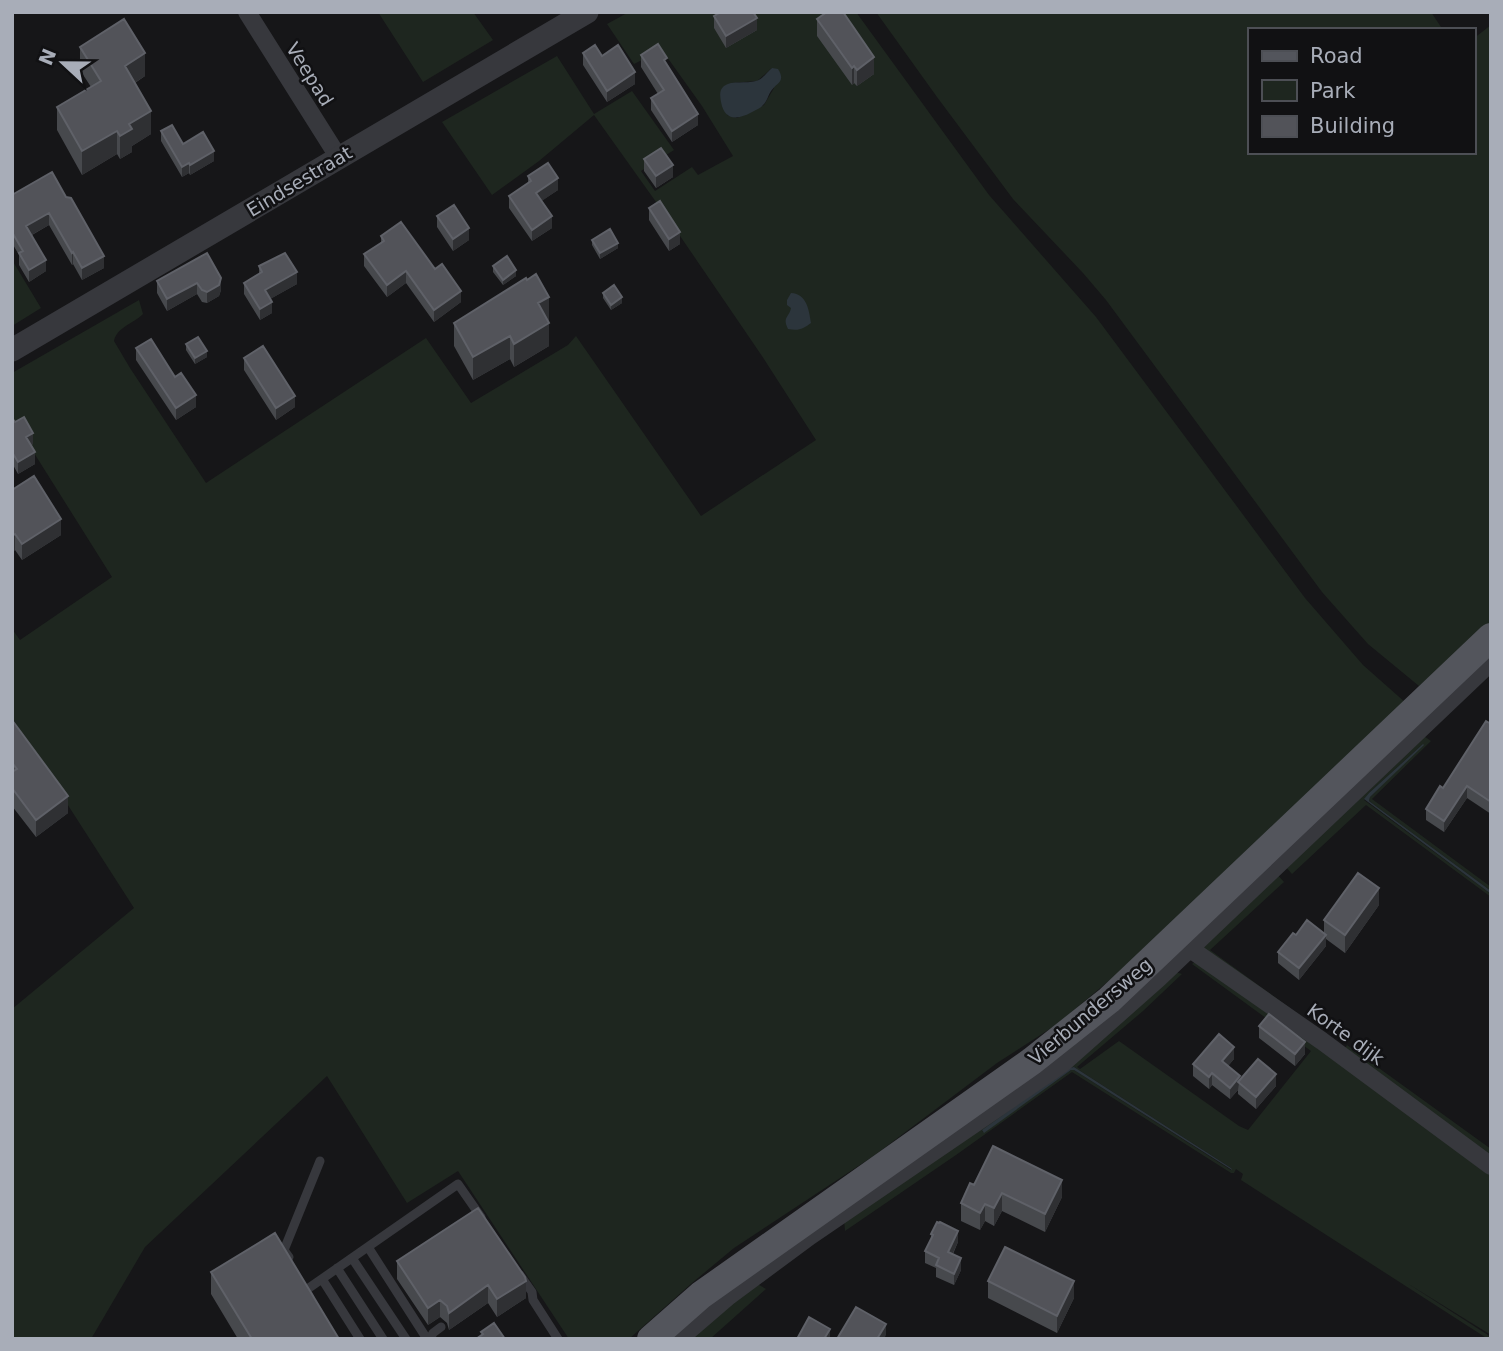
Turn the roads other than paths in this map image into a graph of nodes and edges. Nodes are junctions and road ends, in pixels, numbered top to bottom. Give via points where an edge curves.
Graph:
1 (247, 12) edge
2 (587, 12) edge
3 (339, 158) junction
4 (12, 350) edge
5 (1491, 637) edge
6 (1491, 662) edge
7 (1183, 942) junction
8 (320, 1161) dead end
9 (1491, 1166) edge
10 (488, 1227) edge
11 (368, 1247) junction
12 (352, 1258) junction
13 (337, 1268) junction
14 (296, 1269) edge
15 (517, 1270) edge
16 (302, 1279) edge
17 (322, 1279) junction
18 (309, 1288) junction
19 (318, 1310) edge
20 (441, 1327) dead end
21 (360, 1339) edge
22 (383, 1339) edge
23 (406, 1339) edge
24 (428, 1339) edge
25 (558, 1339) edge
26 (651, 1339) edge
27 (679, 1339) edge

1 - 3 street, Veepad
2 - 3 street, Eindsestraat
3 - 4 street, Eindsestraat
5 - 7 main road, Vierbundersweg
6 - 7 street, Vierbundersweg
7 - 9 street, Korte dijk
7 - 26 main road, Vierbundersweg via 1032,1061 701,1294
7 - 27 street, Vierbundersweg via 1159,978 1062,1064 810,1236
8 - 14 lane via 284,1250
10 - 11 lane via 458,1184
11 - 12 lane
11 - 24 lane
12 - 13 lane
12 - 23 lane
13 - 17 lane
13 - 22 lane
15 - 25 lane
16 - 18 lane
17 - 18 lane
17 - 21 lane
18 - 19 lane via 306,1290
20 - 24 lane

